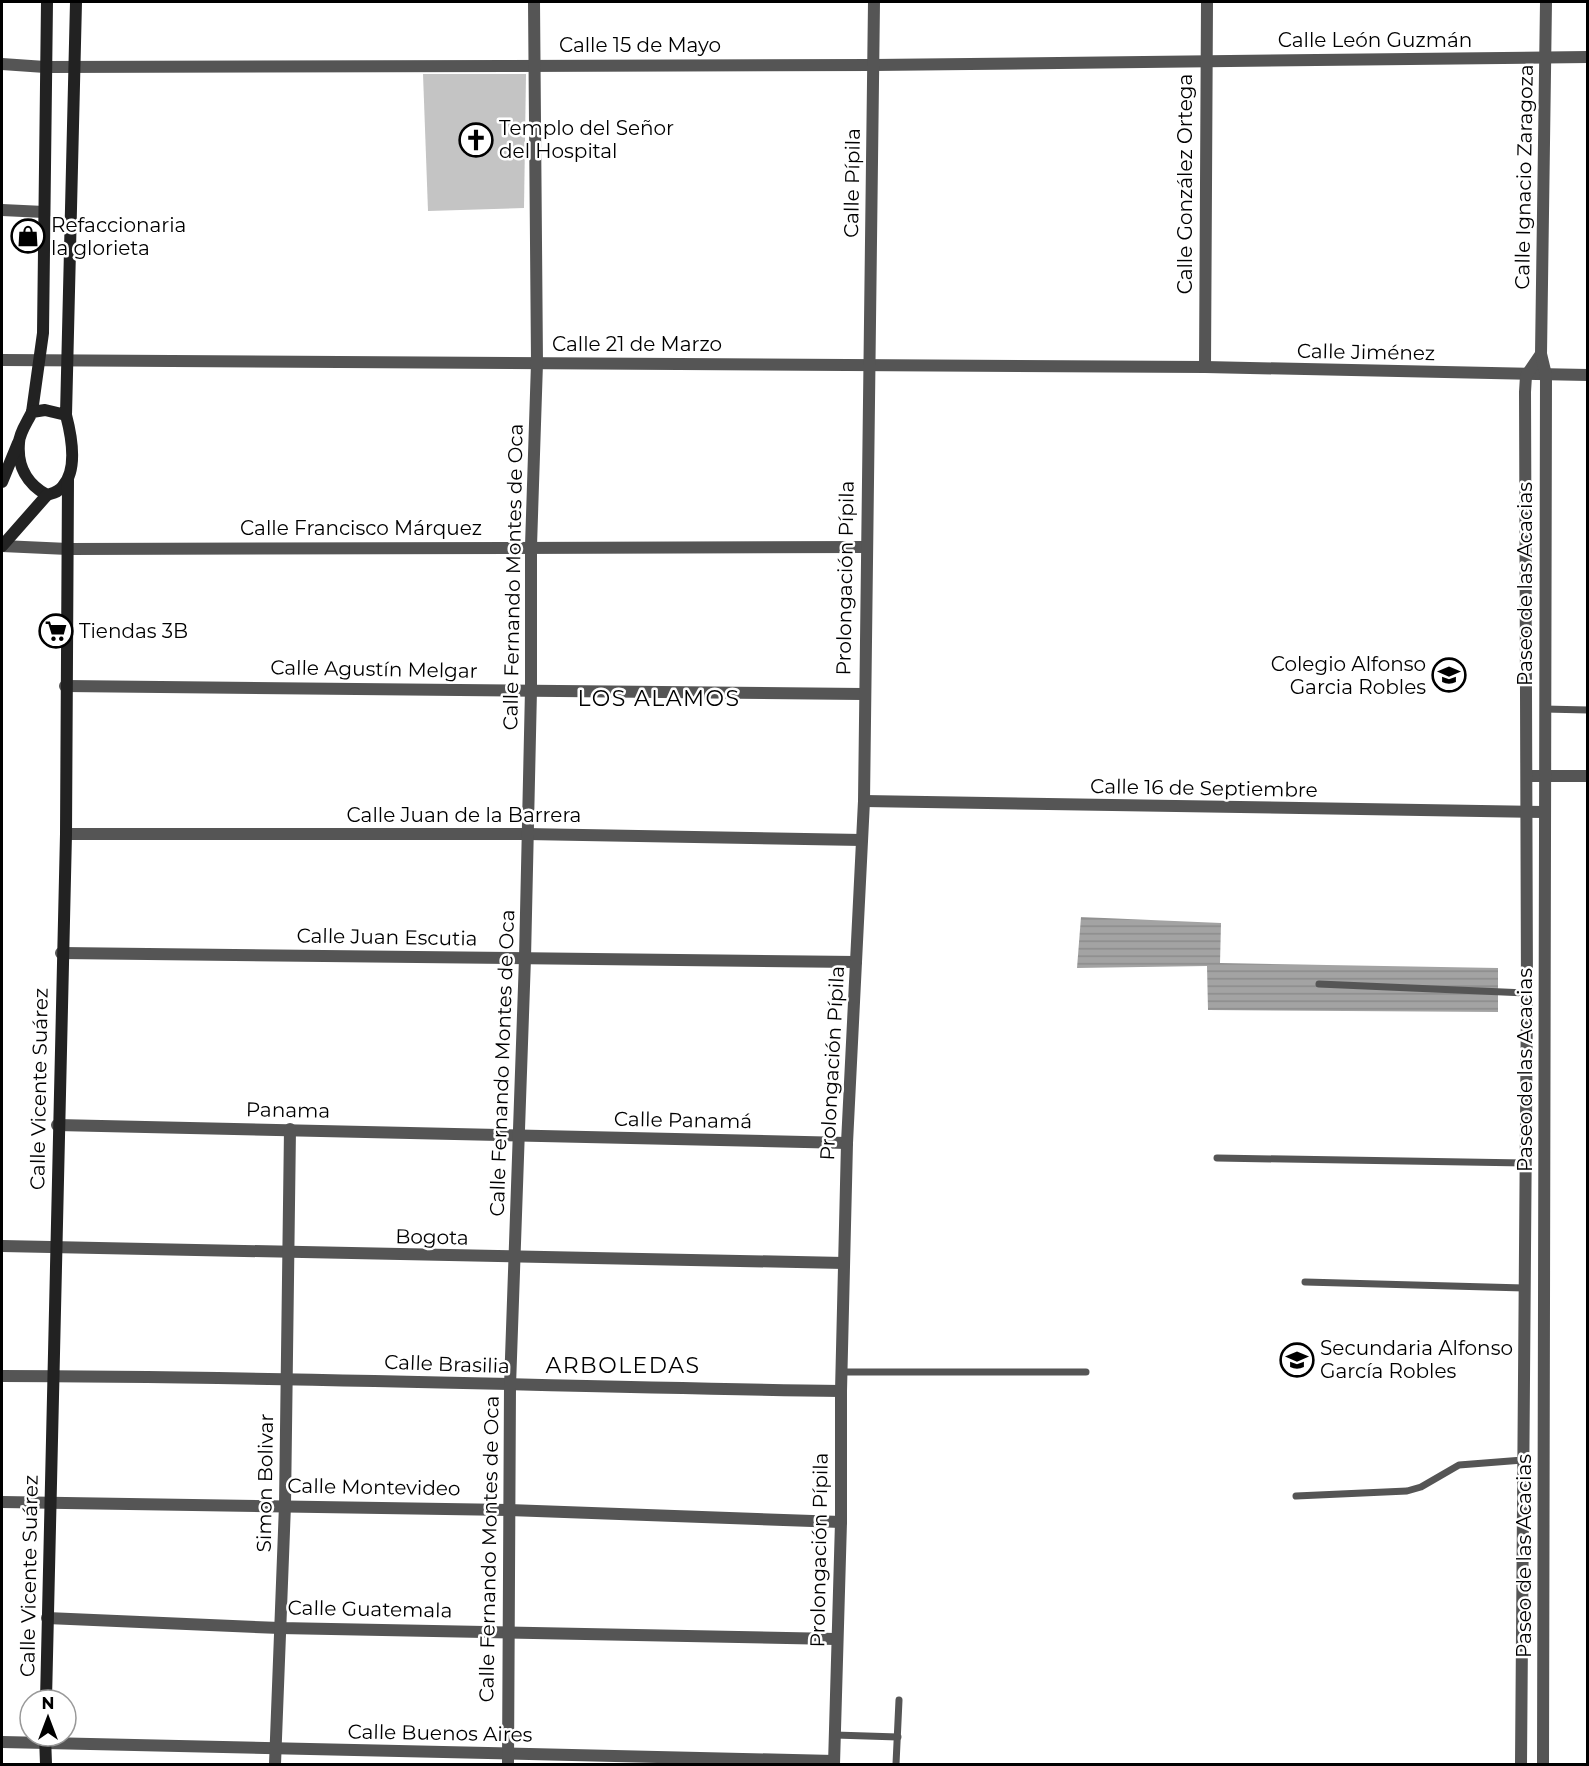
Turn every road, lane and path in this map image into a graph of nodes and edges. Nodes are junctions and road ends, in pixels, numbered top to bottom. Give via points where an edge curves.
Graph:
1 (47, 2) edge
2 (76, 2) edge
3 (534, 2) edge
4 (874, 2) edge
5 (1207, 2) edge
6 (1546, 2) edge
7 (1587, 57) edge
8 (1545, 59) junction
9 (1205, 61) junction
10 (2, 64) edge
11 (873, 64) junction
12 (534, 65) junction
13 (45, 67) junction
14 (75, 67) junction
15 (2, 210) edge
16 (44, 212) junction
17 (1541, 354) junction
18 (2, 360) edge
19 (40, 362) junction
20 (68, 362) junction
21 (537, 363) junction
22 (868, 364) junction
23 (1205, 367) junction
24 (1546, 375) junction
25 (1587, 375) edge
26 (1526, 376) junction
27 (32, 412) junction
28 (66, 415) junction
29 (18, 442) junction
30 (68, 480) junction
31 (2, 482) edge
32 (46, 495) junction
33 (2, 546) edge
34 (531, 546) junction
35 (866, 547) junction
36 (68, 549) junction
37 (65, 686) junction
38 (531, 690) junction
39 (863, 694) junction
40 (1544, 709) junction
41 (1587, 710) edge
42 (1527, 776) junction
43 (1544, 776) junction
44 (1587, 776) edge
45 (864, 801) junction
46 (1544, 812) junction
47 (1527, 814) junction
48 (66, 834) junction
49 (527, 834) junction
50 (862, 840) junction
51 (62, 952) junction
52 (525, 958) junction
53 (856, 962) junction
54 (1319, 984) dead end
55 (1527, 993) junction
56 (57, 1125) junction
57 (290, 1129) junction
58 (518, 1136) junction
59 (847, 1143) junction
60 (1216, 1158) dead end
61 (1525, 1163) junction
62 (2, 1246) edge
63 (54, 1248) junction
64 (287, 1254) junction
65 (515, 1257) junction
66 (844, 1263) junction
67 (1305, 1282) dead end
68 (1524, 1288) junction
69 (842, 1372) junction
70 (1086, 1372) dead end
71 (2, 1376) edge
72 (52, 1376) junction
73 (286, 1377) junction
74 (510, 1386) junction
75 (841, 1391) junction
76 (1523, 1460) junction
77 (1296, 1496) dead end
78 (2, 1502) edge
79 (49, 1502) junction
80 (285, 1505) junction
81 (509, 1510) junction
82 (842, 1522) junction
83 (47, 1618) junction
84 (280, 1628) junction
85 (507, 1631) junction
86 (836, 1639) junction
87 (46, 1688) edge
88 (899, 1700) dead end
89 (835, 1735) junction
90 (898, 1737) junction
91 (78, 1740) edge
92 (18, 1741) edge
93 (2, 1742) edge
94 (45, 1748) edge
95 (276, 1749) junction
96 (508, 1759) edge
97 (834, 1763) edge
98 (46, 1764) edge
99 (275, 1764) edge
100 (896, 1764) edge
101 (1521, 1764) edge
102 (1543, 1764) edge

1 - 13 main road
2 - 14 main road
3 - 12 street, Calle Fernando Montes de Oca
4 - 11 street, Calle Pípila
5 - 9 street, Calle González Ortega
6 - 8 street, Calle Ignacio Zaragoza
7 - 8 street, Calle León Guzmán
8 - 9 street, Calle León Guzmán
8 - 17 street, Calle Ignacio Zaragoza
9 - 11 street, Calle 15 de Mayo
9 - 23 street, Calle González Ortega
10 - 13 street, Calle 15 de Mayo
11 - 12 street, Calle 15 de Mayo
11 - 22 street, Calle Pípila
12 - 14 street, Calle 15 de Mayo
12 - 21 street, Calle Fernando Montes de Oca
13 - 14 street, Calle 15 de Mayo
13 - 16 main road
14 - 20 main road
15 - 16 street
16 - 19 main road
17 - 24 street, Calle Ignacio Zaragoza
17 - 26 street
18 - 19 street, Calle 21 de Marzo
19 - 20 street, Calle 21 de Marzo
19 - 27 main road
20 - 21 street, Calle 21 de Marzo
20 - 28 main road
21 - 22 street, Calle 21 de Marzo
21 - 34 street, Calle Fernando Montes de Oca
22 - 23 street, Calle 21 de Marzo
22 - 35 street, Prolongación Pípila
23 - 26 street, Calle Jiménez
24 - 25 street, Calle Jiménez
24 - 26 street, Calle Jiménez
24 - 40 street, Paseo de las Acacias
26 - 42 street, Paseo de las Acacias
27 - 28 main road via 45,410
27 - 29 main road
28 - 30 main road via 70,428
29 - 31 main road
29 - 32 main road via 24,474 35,489
30 - 32 main road via 60,490
30 - 36 main road, Calle Vicente Suárez
32 - 33 main road
33 - 36 street, Calle Francisco Márquez
34 - 35 street, Calle Francisco Márquez
34 - 36 street, Calle Francisco Márquez
34 - 38 street, Calle Fernando Montes de Oca
35 - 39 street, Prolongación Pípila
36 - 37 main road, Calle Vicente Suárez
37 - 38 street, Calle Agustín Melgar
37 - 48 main road, Calle Vicente Suárez
38 - 39 street, Calle Agustín Melgar
38 - 49 street, Calle Fernando Montes de Oca
39 - 45 street, Prolongación Pípila
40 - 41 lane
40 - 43 street, Paseo de las Acacias
42 - 43 street
42 - 47 street, Paseo de las Acacias
43 - 44 street
43 - 46 street, Paseo de las Acacias
45 - 47 street, Calle 16 de Septiembre
45 - 50 street, Prolongación Pípila
46 - 47 street, Calle 16 de Septiembre
46 - 102 street, Paseo de las Acacias
47 - 55 street, Paseo de las Acacias
48 - 49 street, Calle Juan de la Barrera
48 - 51 main road, Calle Vicente Suárez
49 - 50 street, Calle Juan de la Barrera
49 - 52 street, Calle Fernando Montes de Oca
50 - 53 street, Prolongación Pípila
51 - 52 street, Calle Juan Escutia
51 - 56 main road, Calle Vicente Suárez
52 - 53 street, Calle Juan Escutia
52 - 58 street, Calle Fernando Montes de Oca
53 - 59 street, Prolongación Pípila
54 - 55 lane
55 - 61 street, Paseo de las Acacias
56 - 57 street, Panama
56 - 63 main road, Calle Vicente Suárez
57 - 58 street, Panama
57 - 64 street, Simon Bolivar
58 - 59 street, Calle Panamá
58 - 65 street, Calle Fernando Montes de Oca
59 - 66 street, Prolongación Pípila
60 - 61 lane
61 - 68 street, Paseo de las Acacias
62 - 63 street, Bogota
63 - 64 street, Bogota
63 - 72 main road, Calle Vicente Suárez
64 - 65 street, Bogota
64 - 73 street, Simon Bolivar
65 - 66 street, Bogota
65 - 74 street, Calle Fernando Montes de Oca
66 - 69 street, Prolongación Pípila
67 - 68 lane
68 - 76 street, Paseo de las Acacias
69 - 70 lane
69 - 75 street, Prolongación Pípila
71 - 72 street, Calle Brasilia
72 - 73 street, Calle Brasilia
72 - 79 main road, Calle Vicente Suárez
73 - 74 street, Calle Brasilia
73 - 80 street, Simon Bolivar
74 - 75 street, Calle Brasilia
74 - 81 street, Calle Fernando Montes de Oca
75 - 82 street, Prolongación Pípila
76 - 77 lane via 1459,1465 1407,1491
76 - 101 street, Paseo de las Acacias
78 - 79 street, Calle Montevideo
79 - 80 street, Calle Montevideo
79 - 83 main road, Calle Vicente Suárez
80 - 81 street, Calle Montevideo
80 - 84 street, Simon Bolivar
81 - 82 street, Calle Montevideo
81 - 85 street, Calle Fernando Montes de Oca
82 - 86 street, Prolongación Pípila
83 - 84 street, Calle Guatemala
83 - 87 main road, Calle Vicente Suárez
84 - 85 street, Calle Guatemala
84 - 95 street, Simon Bolivar
85 - 86 street, Calle Guatemala
85 - 96 street, Calle Fernando Montes de Oca
86 - 89 street, Prolongación Pípila
88 - 90 lane
89 - 90 lane
89 - 97 street, Prolongación Pípila
90 - 100 lane
91 - 95 street, Calle Buenos Aires
92 - 93 street, Calle Buenos Aires
94 - 98 main road
95 - 96 street, Calle Buenos Aires
95 - 99 street, Simon Bolivar
96 - 97 street, Calle Buenos Aires

